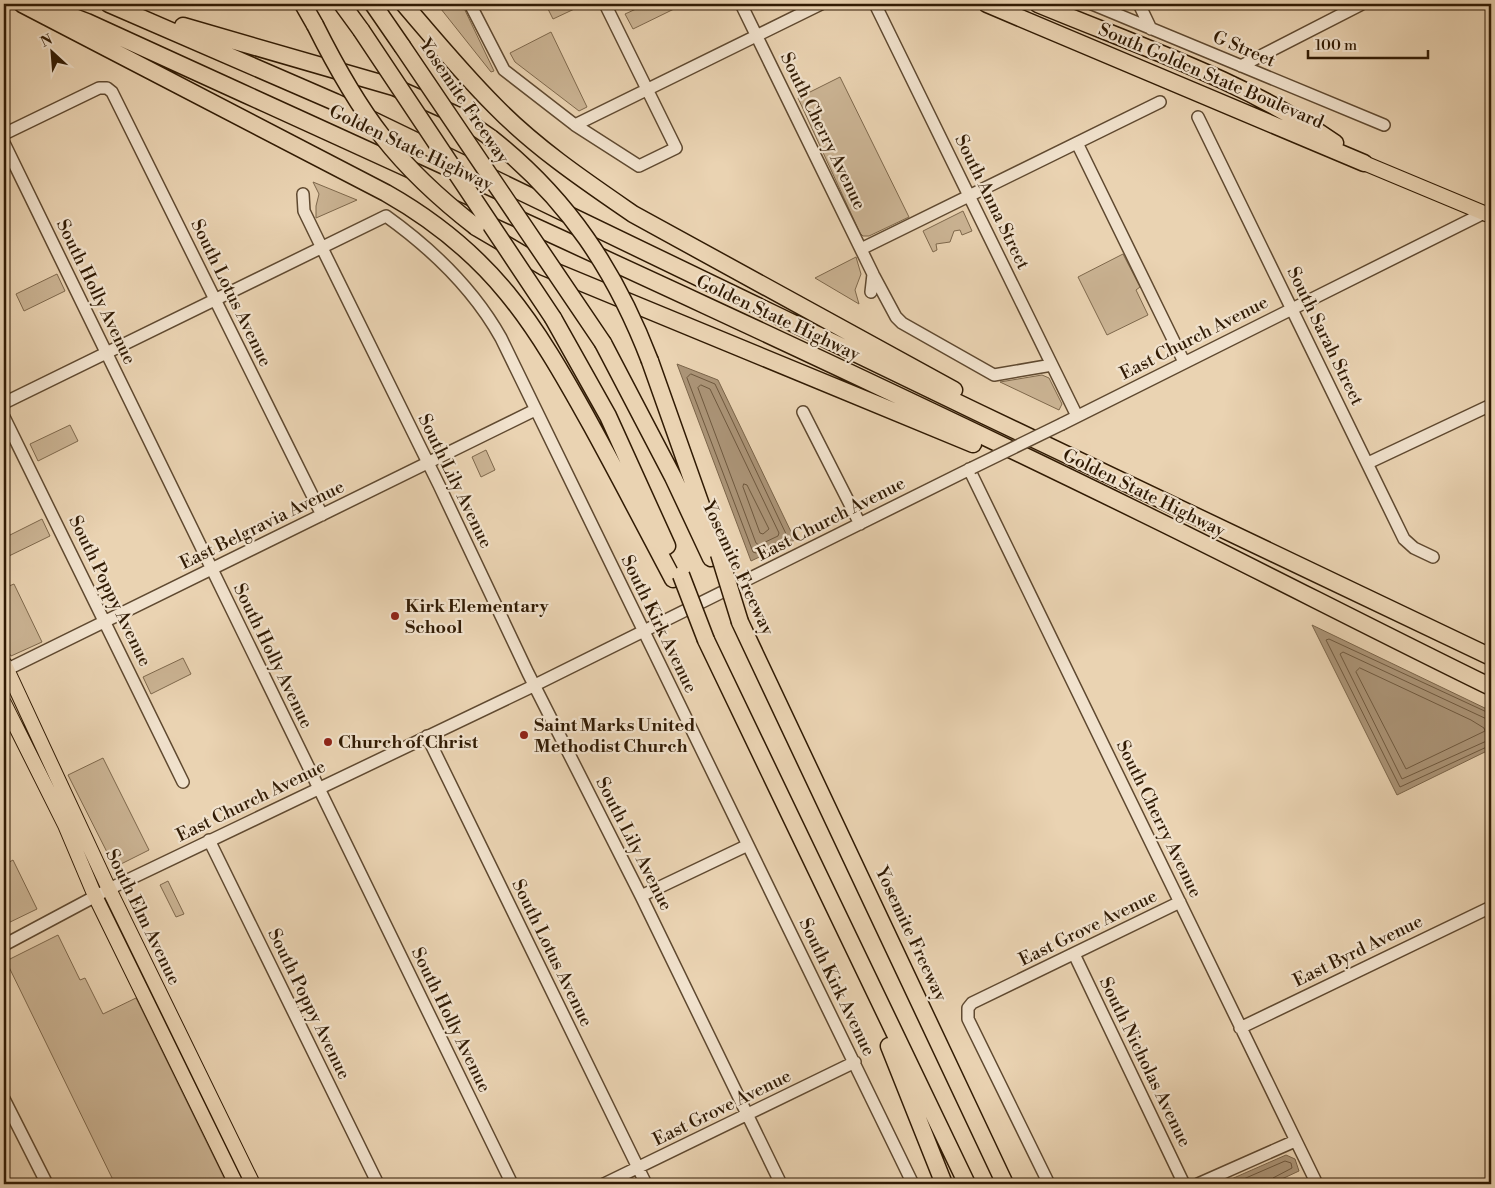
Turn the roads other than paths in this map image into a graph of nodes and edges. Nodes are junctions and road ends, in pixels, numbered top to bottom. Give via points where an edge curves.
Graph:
1 (22, 4) edge
2 (40, 4) edge
3 (109, 4) edge
4 (116, 4) edge
5 (303, 4) edge
6 (342, 4) edge
7 (373, 4) edge
8 (404, 4) edge
9 (470, 4) edge
10 (605, 4) edge
11 (741, 4) edge
12 (821, 4) edge
13 (875, 4) edge
14 (987, 4) edge
15 (1038, 4) edge
16 (1092, 4) edge
17 (1140, 4) edge
18 (1360, 5) edge
19 (1152, 29) junction
20 (757, 36) junction
21 (1241, 66) junction
22 (647, 90) junction
23 (1160, 102) dead end
24 (1198, 117) dead end
25 (575, 125) junction
26 (1384, 125) dead end
27 (4, 134) edge
28 (4, 143) edge
29 (1077, 143) junction
30 (1364, 163) junction
31 (303, 194) dead end
32 (969, 196) junction
33 (1488, 214) edge
34 (322, 248) junction
35 (861, 249) junction
36 (873, 274) junction
37 (871, 292) dead end
38 (214, 300) junction
39 (1292, 308) junction
40 (106, 353) junction
41 (1184, 362) junction
42 (1052, 365) junction
43 (4, 403) edge
44 (1491, 405) edge
45 (535, 410) junction
46 (803, 412) dead end
47 (1077, 416) junction
48 (4, 417) edge
49 (428, 463) junction
50 (1368, 464) junction
51 (971, 469) junction
52 (1152, 496) junction
53 (1142, 513) junction
54 (322, 515) junction
55 (860, 524) junction
56 (715, 556) junction
57 (1433, 557) dead end
58 (212, 569) junction
59 (677, 577) junction
60 (106, 621) junction
61 (643, 632) junction
62 (1389, 638) junction
63 (1491, 657) edge
64 (5, 668) edge
65 (535, 685) junction
66 (1491, 687) edge
67 (1491, 696) edge
68 (4, 703) edge
69 (427, 736) junction
70 (183, 782) dead end
71 (318, 788) junction
72 (209, 840) junction
73 (748, 845) junction
74 (109, 889) junction
75 (95, 896) junction
76 (642, 896) junction
77 (1180, 902) junction
78 (1491, 907) edge
79 (849, 941) junction
80 (4, 945) edge
81 (1074, 954) junction
82 (908, 975) junction
83 (1240, 1028) junction
84 (855, 1062) junction
85 (5, 1104) edge
86 (748, 1114) junction
87 (1295, 1140) junction
88 (638, 1168) junction
89 (47, 1184) edge
90 (236, 1184) edge
91 (253, 1184) edge
92 (378, 1184) edge
93 (512, 1184) edge
94 (604, 1184) edge
95 (646, 1184) edge
96 (781, 1184) edge
97 (913, 1184) edge
98 (944, 1184) edge
99 (967, 1184) edge
100 (1005, 1184) edge
101 (1018, 1184) edge
102 (1049, 1184) edge
103 (1184, 1184) edge
104 (1198, 1184) edge
105 (1317, 1184) edge

1 - 59 highway via 386,193 426,217 469,252 504,288 539,335
2 - 53 highway, Golden State Highway via 95,26 645,277
3 - 52 highway, Golden State Highway via 335,102
4 - 56 highway, bridge via 394,87 461,118 527,168 596,250 628,309 650,361
5 - 53 highway, bridge via 345,84 381,138 437,197 476,227 544,268
6 - 59 highway, bridge via 553,318 608,416
7 - 56 highway, Yosemite Freeway, bridge via 602,343
8 - 52 highway via 496,108 577,175 633,214 979,403 1101,463
9 - 25 street via 504,70
10 - 22 street
11 - 20 street, South Cherry Avenue
12 - 20 street
13 - 32 street, South Anna Street
14 - 30 highway, South Golden State Boulevard
15 - 30 highway, South Golden State Boulevard via 1257,95 1306,123
16 - 19 street, G Street
17 - 19 street
18 - 21 street
19 - 21 street, G Street
20 - 22 street
20 - 35 street, South Cherry Avenue
21 - 26 street, G Street
22 - 25 street
22 - 25 street via 676,148 639,166
23 - 29 street
24 - 39 street, South Sarah Street
27 - 38 street, South Lotus Avenue via 99,88 107,88 119,105
28 - 40 street, South Holly Avenue
29 - 32 street
29 - 41 street
30 - 33 main road, South Golden State Boulevard
31 - 34 street, South Lily Avenue via 304,211
32 - 35 street
32 - 42 street, South Anna Street
33 - 39 street, East Church Avenue
34 - 38 street
34 - 45 street, South Kirk Avenue via 386,216 440,260 476,299 501,338
34 - 49 street, South Lily Avenue
35 - 36 street, South Cherry Avenue
36 - 37 street
36 - 42 street, South Cherry Avenue via 902,323 994,375
38 - 40 street
38 - 54 street, South Lotus Avenue
39 - 41 street, East Church Avenue
39 - 50 street, South Sarah Street
40 - 43 street
40 - 58 street, South Holly Avenue
41 - 47 street, East Church Avenue
42 - 47 street, South Anna Street
44 - 50 street
45 - 49 street, East Belgravia Avenue
45 - 61 street, South Kirk Avenue
46 - 55 street
47 - 51 street, East Church Avenue, bridge
48 - 60 street, South Poppy Avenue
49 - 54 street, East Belgravia Avenue
49 - 65 street, South Lily Avenue
50 - 57 street, South Sarah Street via 1404,539
51 - 55 street, East Church Avenue
51 - 77 street, South Cherry Avenue
52 - 63 highway, Golden State Highway
53 - 62 highway, Golden State Highway
54 - 58 street, East Belgravia Avenue
55 - 61 street, East Church Avenue
56 - 82 highway, Yosemite Freeway, bridge via 740,622
58 - 60 street, East Belgravia Avenue
58 - 71 street, South Holly Avenue
59 - 79 highway, bridge
60 - 64 street, East Belgravia Avenue
60 - 70 street, South Poppy Avenue
61 - 65 street, East Church Avenue
61 - 73 street, South Kirk Avenue
62 - 66 highway, Golden State Highway
62 - 67 highway
64 - 74 main road, South Elm Avenue
65 - 69 street, East Church Avenue
65 - 76 street, South Lily Avenue
68 - 75 main road, South Elm Avenue via 65,825
69 - 71 street, East Church Avenue
69 - 88 street, South Lotus Avenue
71 - 72 street, East Church Avenue
71 - 93 street, South Holly Avenue
72 - 74 street, East Church Avenue
72 - 92 street, South Poppy Avenue
73 - 76 street
73 - 84 street, South Kirk Avenue
74 - 75 street, East Church Avenue
74 - 91 main road, South Elm Avenue
75 - 80 street, East Church Avenue
75 - 90 main road, South Elm Avenue
76 - 86 street, South Lily Avenue
77 - 81 street, East Grove Avenue
77 - 83 street, South Cherry Avenue
78 - 83 street, East Byrd Avenue
79 - 98 highway
79 - 99 highway
81 - 102 street, East Grove Avenue via 972,1003 968,1008 968,1019
81 - 103 street, South Nicholas Avenue
82 - 100 highway, Yosemite Freeway
82 - 101 highway via 956,1060
83 - 87 street, South Cherry Avenue
84 - 86 street, East Grove Avenue
84 - 97 street, South Kirk Avenue
85 - 89 street
86 - 88 street, East Grove Avenue
86 - 96 street, South Lily Avenue
87 - 104 street
87 - 105 street, South Cherry Avenue
88 - 94 street, East Grove Avenue
88 - 95 street, South Lotus Avenue

